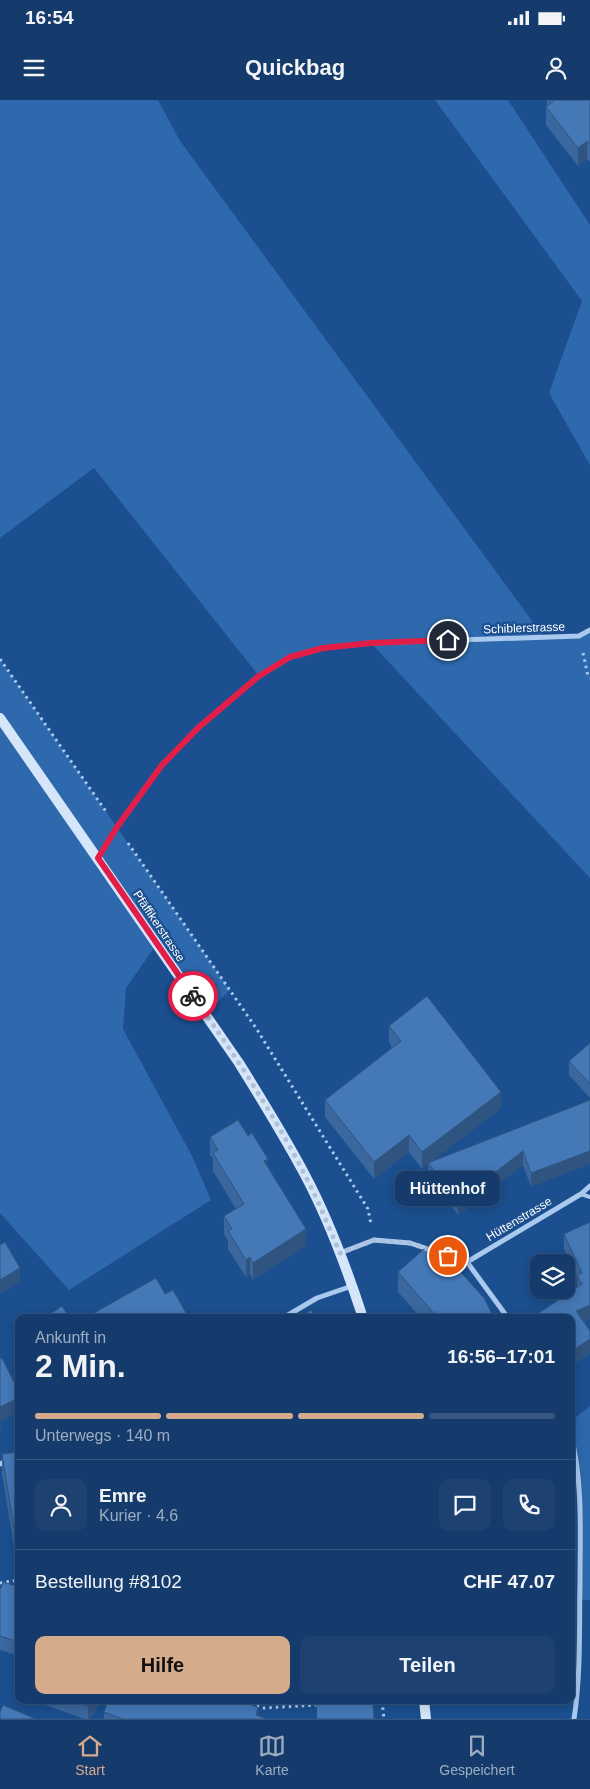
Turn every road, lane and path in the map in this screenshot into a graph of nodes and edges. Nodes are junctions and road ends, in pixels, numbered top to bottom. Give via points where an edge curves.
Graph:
1 (590, 630) edge
2 (579, 636) junction
3 (0, 659) edge
4 (590, 678) edge
5 (0, 718) edge
6 (117, 827) junction
7 (98, 858) junction
8 (590, 1186) edge
9 (581, 1194) junction
10 (590, 1197) edge
11 (374, 1240) junction
12 (340, 1253) junction
13 (467, 1262) junction
14 (353, 1286) junction
15 (290, 1314) edge
16 (363, 1314) edge
17 (505, 1314) edge
18 (575, 1450) edge
19 (15, 1456) edge
20 (0, 1464) edge
21 (15, 1581) edge
22 (0, 1583) edge
23 (251, 1704) edge
24 (382, 1704) edge
25 (424, 1704) edge
26 (323, 1705) edge
27 (384, 1719) edge
28 (426, 1719) edge
29 (574, 1719) edge

1 - 2 street, Schiblerstrasse
2 - 4 path
2 - 6 street, Schiblerstrasse via 371,643 323,648 290,657 259,676 199,727 162,765
3 - 6 path
5 - 7 main road, Pfäffikerstrasse
6 - 7 street, Schiblerstrasse
6 - 11 path via 256,1028 300,1098 368,1209
7 - 12 main road, Pfäffikerstrasse via 271,1114 306,1177
8 - 9 street, Hüttenstrasse
9 - 10 lane
9 - 13 street, Hüttenstrasse
11 - 12 street
11 - 13 street via 410,1243
12 - 14 main road, Pfäffikerstrasse
13 - 17 street
14 - 15 street via 317,1298
14 - 16 main road, Pfäffikerstrasse
18 - 29 street via 580,1507 579,1670
19 - 20 street
21 - 22 path
23 - 26 path via 264,1708
24 - 27 path
25 - 28 main road

